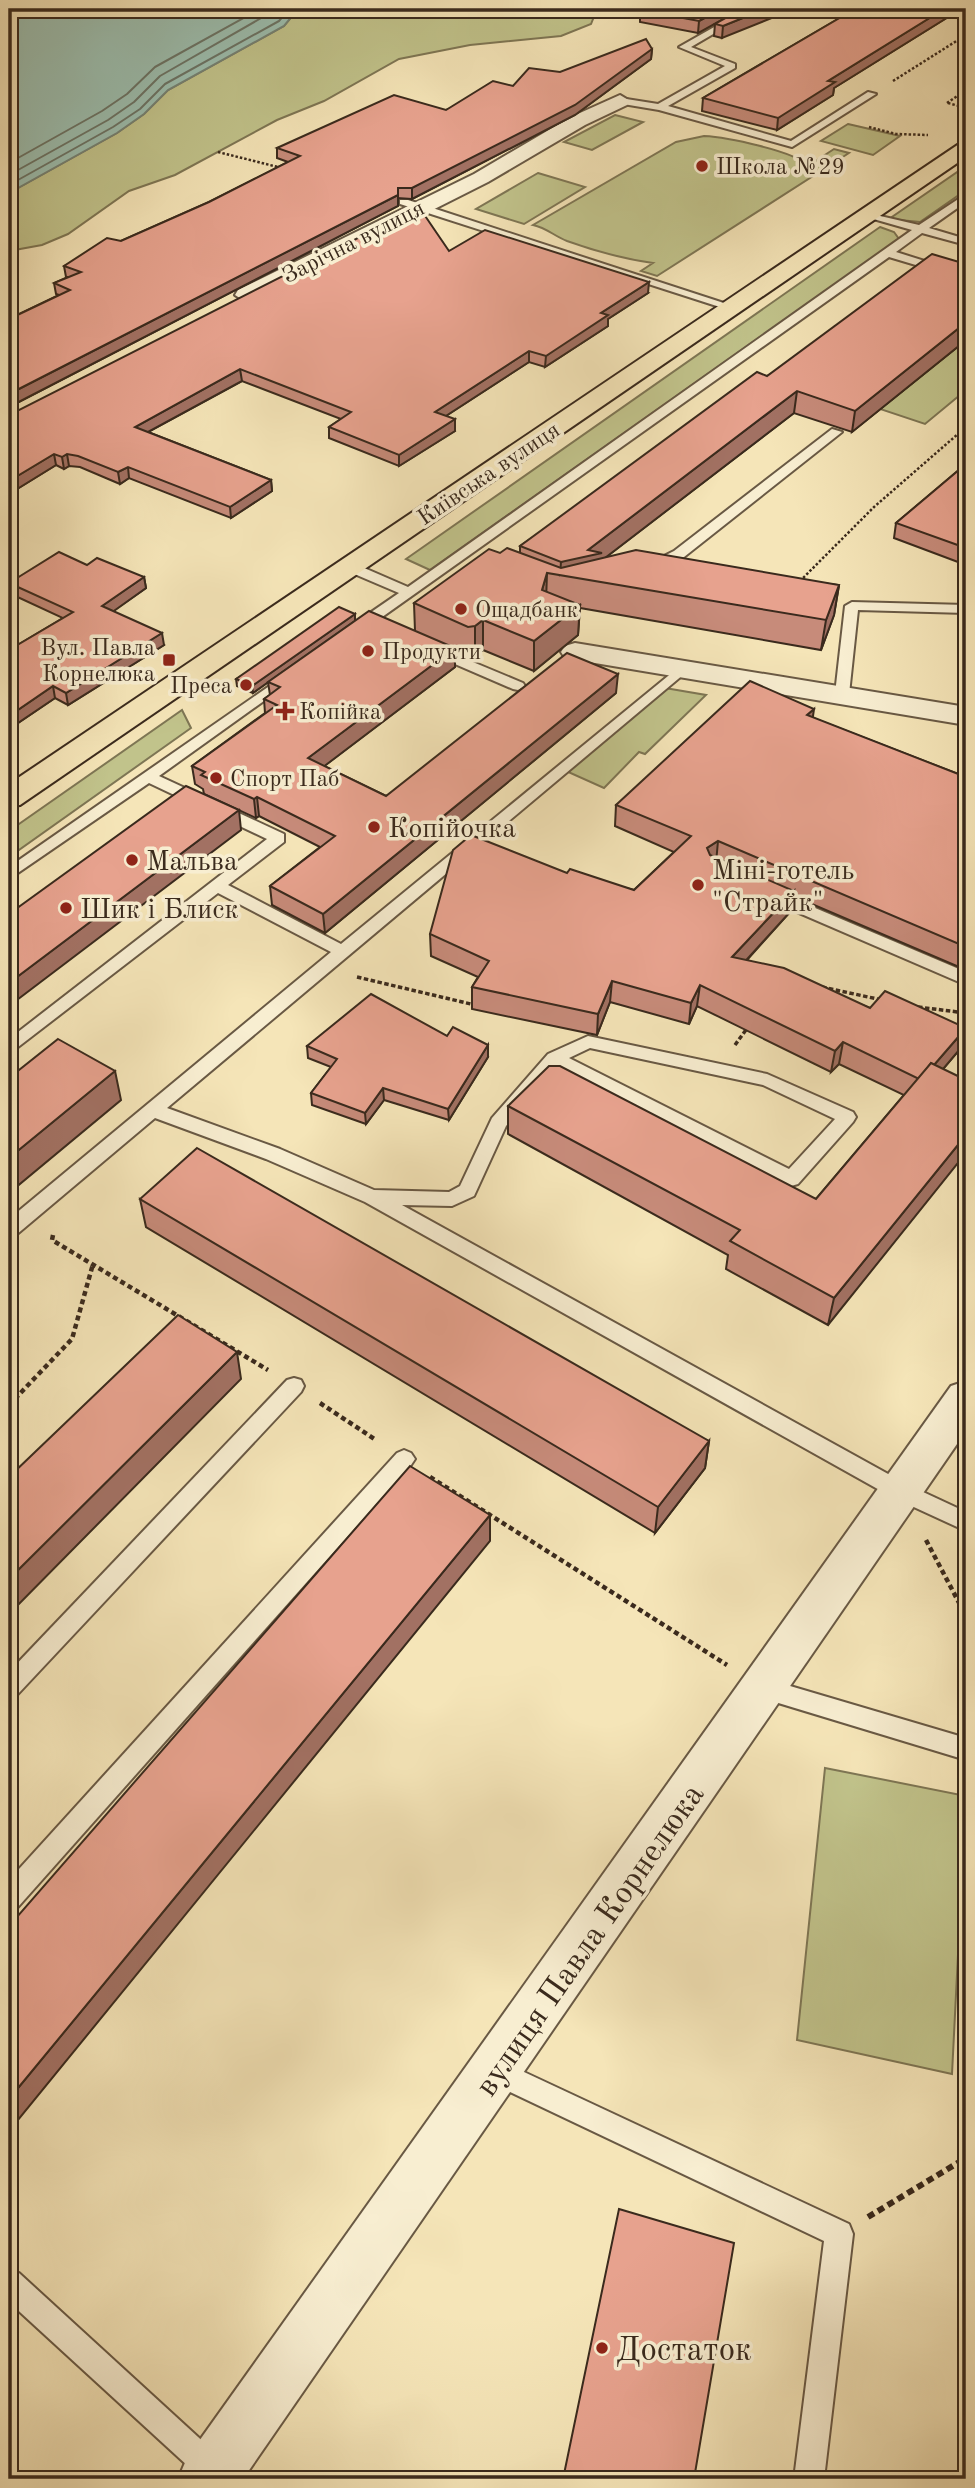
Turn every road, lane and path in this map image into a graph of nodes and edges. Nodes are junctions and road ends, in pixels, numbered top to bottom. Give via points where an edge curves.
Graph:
1 (752, 9) edge
2 (941, 15) dead end
3 (966, 20) edge
4 (966, 35) edge
5 (966, 90) edge
6 (871, 94) joint
7 (620, 101) joint
8 (660, 107) junction
9 (966, 108) edge
10 (859, 125) dead end
11 (940, 136) dead end
12 (966, 148) edge
13 (218, 152) dead end
14 (290, 171) edge
15 (966, 197) edge
16 (411, 205) junction
17 (867, 214) junction
18 (922, 229) junction
19 (966, 242) edge
20 (887, 253) junction
21 (963, 273) edge
22 (232, 302) edge
23 (730, 307) junction
24 (966, 427) edge
25 (836, 432) edge
26 (350, 567) junction
27 (632, 574) edge
28 (408, 592) junction
29 (852, 606) junction
30 (966, 609) edge
31 (344, 637) edge
32 (418, 643) edge
33 (575, 652) edge
34 (300, 668) edge
35 (679, 671) junction
36 (518, 686) dead end
37 (842, 694) junction
38 (966, 716) edge
39 (147, 776) junction
40 (9, 798) edge
41 (9, 874) edge
42 (217, 886) junction
43 (753, 886) edge
44 (342, 951) junction
45 (327, 964) junction
46 (966, 979) edge
47 (811, 985) edge
48 (893, 1002) edge
49 (906, 1005) edge
50 (486, 1008) edge
51 (966, 1013) edge
52 (750, 1024) edge
53 (9, 1048) edge
54 (554, 1058) junction
55 (718, 1069) junction
56 (152, 1110) junction
57 (58, 1188) junction
58 (372, 1197) junction
59 (9, 1230) edge
60 (93, 1264) junction
61 (294, 1385) junction
62 (966, 1398) edge
63 (9, 1405) edge
64 (404, 1459) junction
65 (900, 1491) junction
66 (966, 1522) edge
67 (966, 1616) edge
68 (9, 1688) edge
69 (763, 1689) junction
70 (966, 1749) edge
71 (9, 1898) edge
72 (495, 2071) junction
73 (966, 2158) edge
74 (839, 2234) junction
75 (9, 2283) edge
76 (211, 2475) edge
77 (810, 2479) edge

1 - 8 lane via 684,47 732,66
2 - 3 path
4 - 6 path
5 - 9 path via 947,103
6 - 8 lane via 792,144
7 - 8 lane
7 - 16 street, Зарічна вулиця via 481,178
10 - 11 path via 896,134
12 - 17 main road, Київська вулиця
13 - 14 path
15 - 18 lane
16 - 22 street, Зарічна вулиця
16 - 23 lane
17 - 18 lane
17 - 23 main road, Київська вулиця
18 - 19 lane
18 - 20 lane
20 - 21 lane
20 - 28 lane via 471,557
23 - 26 main road, Київська вулиця
24 - 29 path via 874,507 794,588
25 - 27 lane via 679,554
26 - 28 lane
26 - 40 main road, Київська вулиця
28 - 31 lane via 373,624
29 - 30 lane
29 - 37 lane
32 - 36 lane
33 - 35 street
34 - 39 lane
35 - 37 street
35 - 44 lane
37 - 38 street
39 - 41 lane
39 - 42 lane via 278,838
42 - 44 lane
42 - 53 lane
43 - 46 lane
44 - 45 lane
45 - 50 path via 351,976
45 - 56 lane
47 - 48 path
49 - 51 path
52 - 55 path
54 - 55 lane via 587,1042
54 - 55 lane via 791,1179 847,1117 767,1080
54 - 58 lane via 498,1123 467,1191 452,1199
56 - 57 lane
56 - 58 lane via 273,1154
57 - 59 lane
57 - 60 path via 52,1240
58 - 65 lane
60 - 61 path
60 - 63 path via 72,1339
61 - 64 path
61 - 68 lane
62 - 65 street, вулиця Павла Корнелюка
64 - 69 path
64 - 71 lane
65 - 66 lane
65 - 67 path
65 - 69 street, вулиця Павла Корнелюка
69 - 70 lane
69 - 72 street, вулиця Павла Корнелюка
72 - 74 lane
72 - 76 street, вулиця Павла Корнелюка
73 - 74 path
74 - 77 lane
75 - 76 lane

